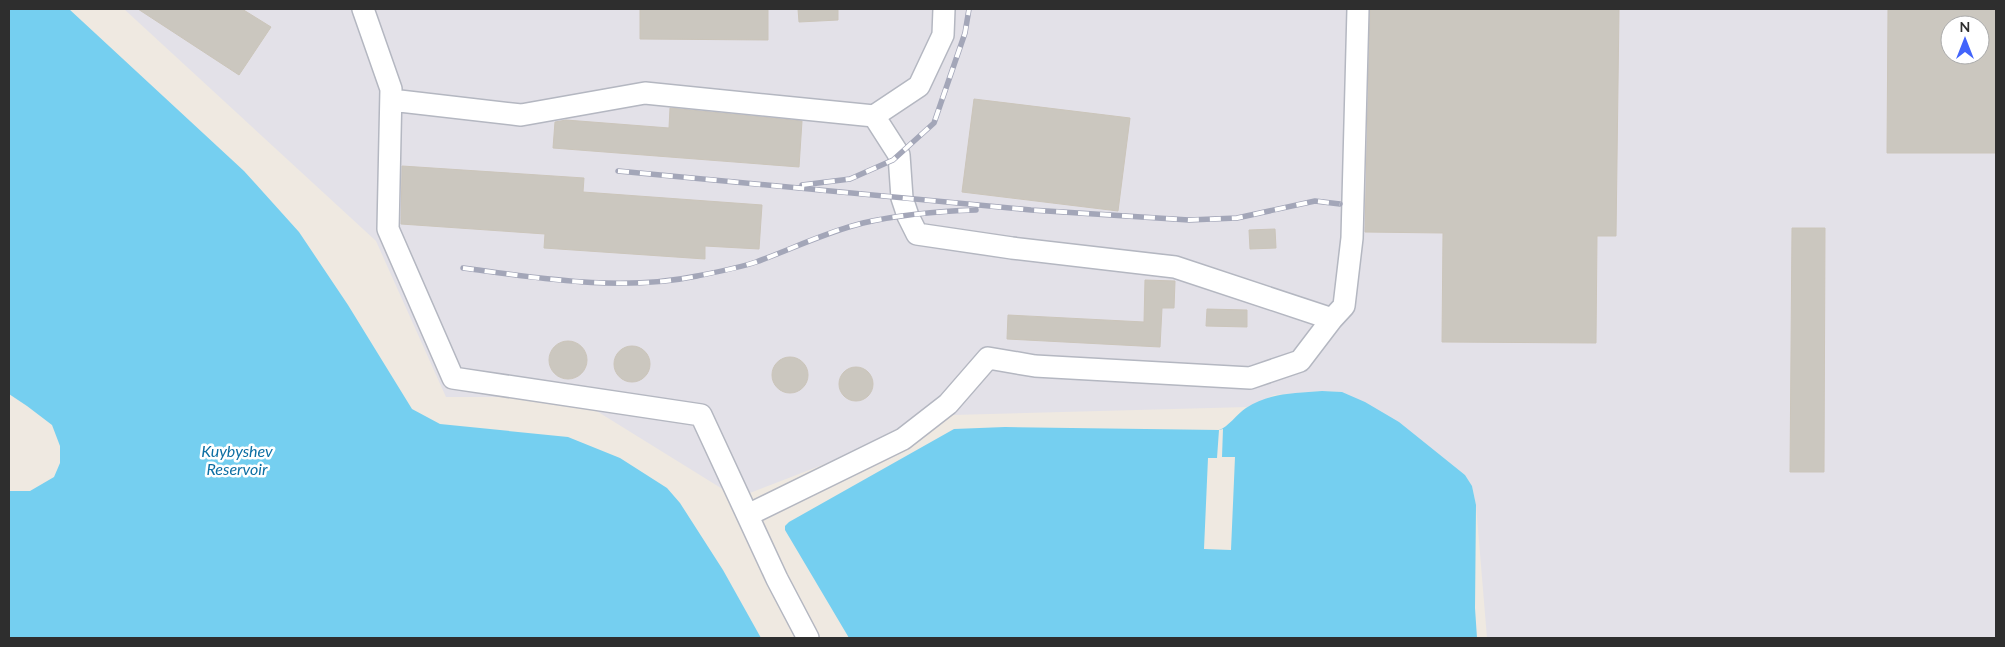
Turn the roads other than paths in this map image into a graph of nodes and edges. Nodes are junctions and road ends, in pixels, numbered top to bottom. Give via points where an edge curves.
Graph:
1 (363, 9) edge
2 (944, 9) edge
3 (1358, 9) edge
4 (391, 100) junction
5 (874, 116) junction
6 (1332, 319) junction
7 (748, 515) junction
8 (808, 638) edge

1 - 4 lane via 391,89
2 - 5 lane via 942,34 919,86
3 - 6 lane via 1352,238 1344,306
4 - 5 lane via 521,115 645,94
4 - 7 lane via 388,229 453,378 701,415
5 - 6 lane via 899,155 902,198 917,234 1176,267
6 - 7 lane via 1300,361 1250,378 1035,366 988,358 948,404 903,439
7 - 8 lane

